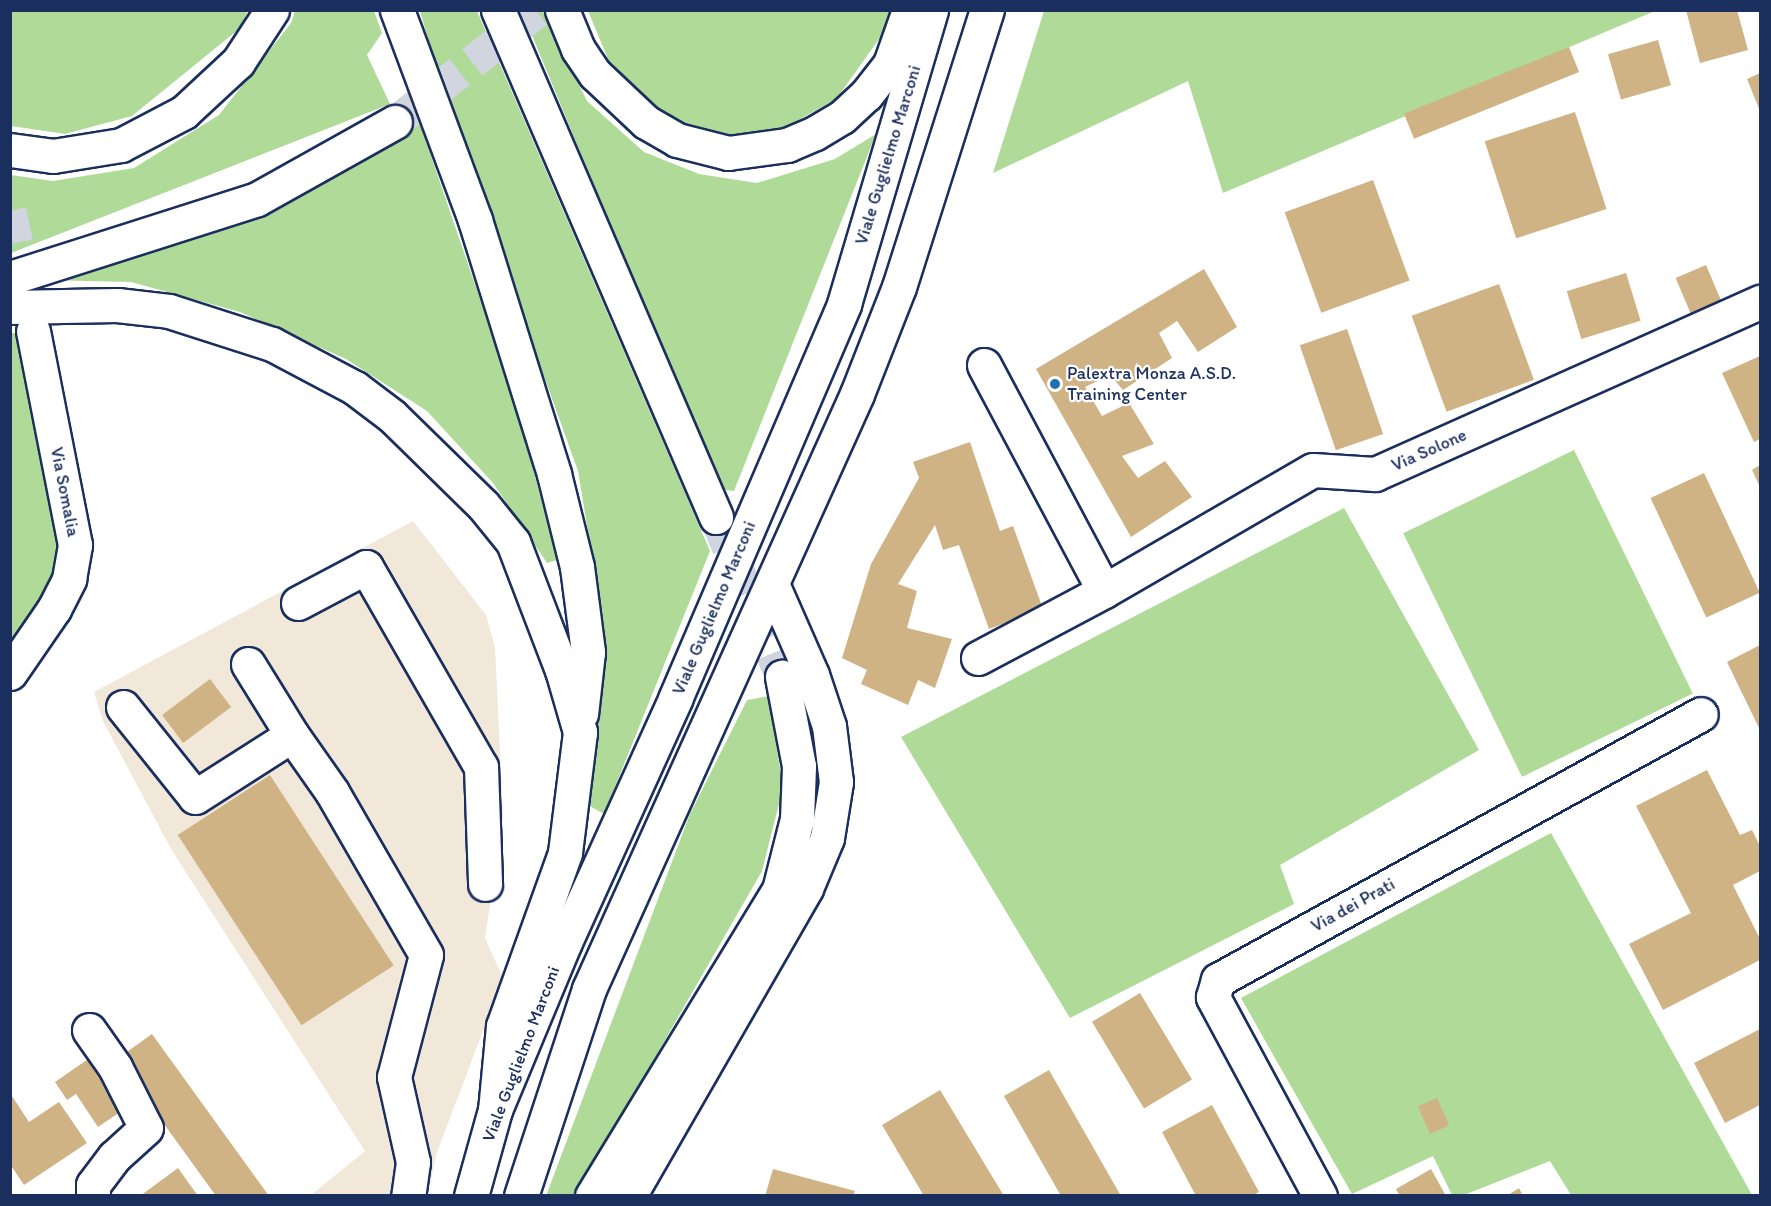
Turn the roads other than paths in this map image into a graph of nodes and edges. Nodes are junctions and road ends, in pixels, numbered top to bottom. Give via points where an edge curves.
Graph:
1 (272, 10) edge
2 (398, 10) edge
3 (498, 10) edge
4 (561, 10) edge
5 (909, 10) edge
6 (932, 10) edge
7 (987, 10) edge
8 (395, 122) tunnel mouth
9 (10, 150) edge
10 (10, 278) edge
11 (1761, 302) edge
12 (10, 307) edge
13 (33, 332) tunnel mouth
14 (984, 365) dead end
15 (716, 517) tunnel mouth
16 (772, 584) junction
17 (1104, 591) junction
18 (298, 603) dead end
19 (978, 658) dead end
20 (248, 664) dead end
21 (10, 672) edge
22 (782, 677) tunnel mouth
23 (123, 707) dead end
24 (1701, 714) dead end
25 (579, 732) junction
26 (292, 735) junction
27 (486, 884) dead end
28 (89, 1030) dead end
29 (495, 1110) junction
30 (633, 1194) edge
31 (93, 1196) edge
32 (408, 1196) edge
33 (471, 1196) edge
34 (521, 1196) edge
35 (592, 1196) edge
36 (1320, 1196) edge

1 - 9 main road via 238,62 184,112 121,145 53,156
2 - 25 main road via 475,220 554,474 577,567 588,652
3 - 15 main road
4 - 5 main road via 595,74 645,122 677,140 728,153 787,145 842,117 866,95 890,64
6 - 29 main road, Viale Guglielmo Marconi via 844,304
7 - 16 main road via 899,287 857,394
8 - 10 main road via 257,199
11 - 17 main road, Via Solone via 1375,474 1314,470
12 - 25 main road via 117,305 170,311 272,344 356,387 439,459 513,542 562,670
13 - 21 main road, Via Somalia via 75,545 69,579 54,609
14 - 17 main road
16 - 30 main road via 812,675 829,726 836,782 827,838 806,888
16 - 34 main road via 589,989
17 - 19 main road, Via Solone
18 - 27 main road via 366,567 482,767
20 - 26 main road
22 - 35 main road via 799,766 797,819 779,890
23 - 26 main road via 195,797
24 - 36 main road, Via dei Prati via 1218,980 1213,998
25 - 29 main road via 565,854 504,1026
26 - 32 main road via 332,792 426,955 394,1077 413,1162
28 - 31 main road via 115,1068 146,1128 114,1157 93,1185
29 - 33 main road, Viale Guglielmo Marconi

